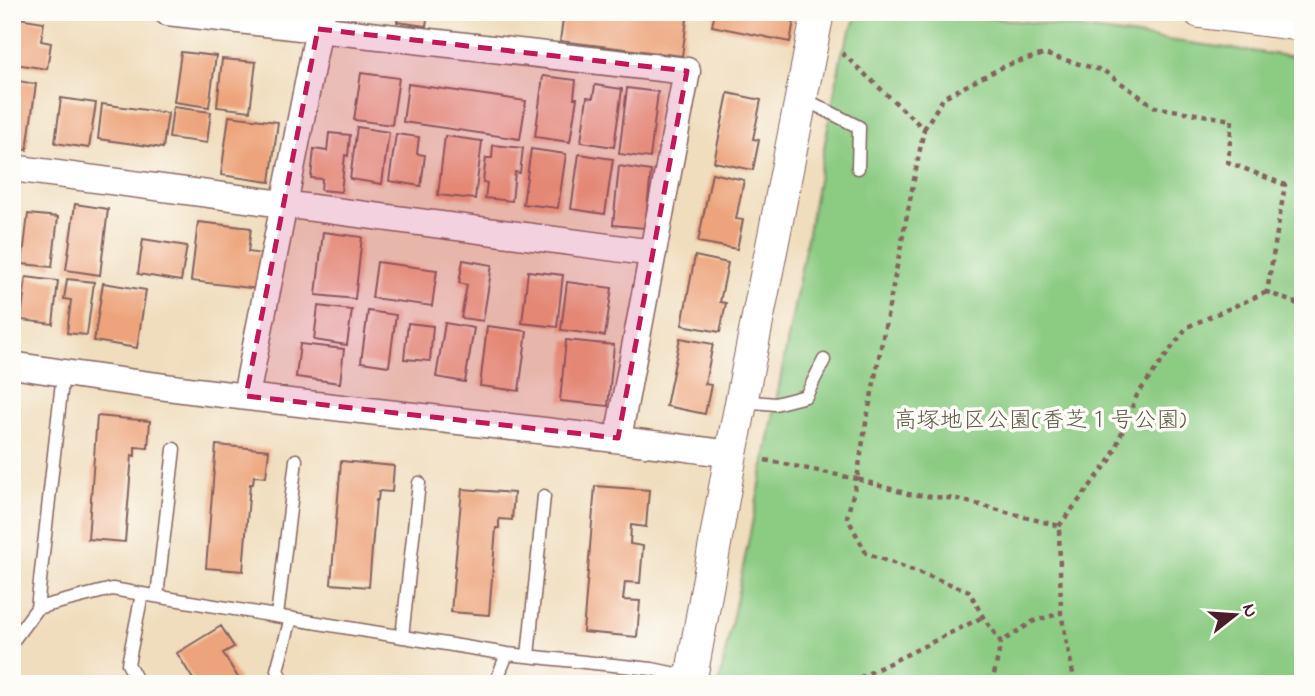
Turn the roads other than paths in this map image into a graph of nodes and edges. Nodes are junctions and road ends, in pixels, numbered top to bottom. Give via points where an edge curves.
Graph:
1 (167, 12) edge
2 (818, 12) edge
3 (1200, 12) edge
4 (320, 21) edge
5 (1303, 25) edge
6 (802, 98) junction
7 (12, 168) edge
8 (858, 168) dead end
9 (284, 204) junction
10 (653, 253) junction
11 (824, 360) dead end
12 (12, 365) edge
13 (63, 373) junction
14 (246, 396) junction
15 (742, 401) junction
16 (618, 438) junction
17 (174, 449) dead end
18 (732, 454) junction
19 (296, 460) dead end
20 (419, 483) dead end
21 (544, 496) dead end
22 (142, 594) junction
23 (158, 596) junction
24 (37, 608) junction
25 (277, 616) junction
26 (292, 618) junction
27 (402, 636) junction
28 (12, 642) edge
29 (507, 654) junction
30 (528, 656) junction
31 (690, 681) edge
32 (139, 684) edge
33 (284, 684) edge
34 (495, 684) edge

1 - 4 street
2 - 6 street
3 - 5 street
4 - 9 street
4 - 10 street via 687,71
6 - 8 lane via 859,127
6 - 15 street
7 - 9 street
9 - 10 street
9 - 14 street
10 - 16 street
11 - 15 lane via 806,396 775,404
12 - 13 street
13 - 14 street
13 - 24 lane
14 - 16 street
15 - 18 street
16 - 18 street
17 - 23 lane
18 - 31 street
19 - 25 lane
20 - 27 lane
21 - 30 lane
22 - 23 lane
22 - 24 lane via 112,589
22 - 32 lane via 128,664
23 - 25 lane
24 - 28 lane
25 - 26 lane
26 - 27 lane
26 - 33 lane via 277,670
27 - 29 lane
29 - 30 lane
29 - 34 lane
30 - 31 lane via 652,669

